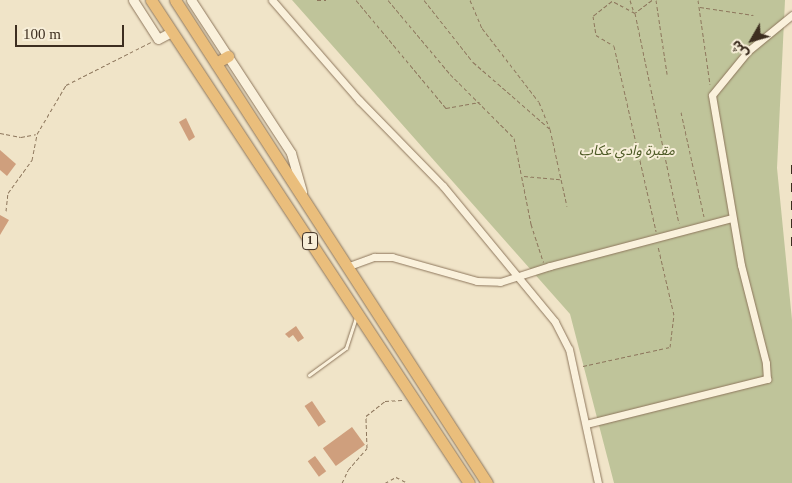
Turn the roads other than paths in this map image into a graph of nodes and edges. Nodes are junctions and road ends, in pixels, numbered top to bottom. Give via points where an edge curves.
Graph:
1 (133, 0) edge
2 (151, 0) edge
3 (175, 0) edge
4 (191, 0) edge
5 (272, 0) edge
6 (792, 15) edge
7 (188, 20) junction
8 (171, 32) junction
9 (228, 56) junction
10 (216, 63) junction
11 (303, 193) junction
12 (732, 218) junction
13 (349, 266) junction
14 (520, 276) junction
15 (356, 314) junction
16 (309, 376) dead end
17 (586, 424) junction
18 (469, 483) edge
19 (487, 483) edge
20 (598, 483) edge

1 - 8 main road via 158,39
2 - 8 highway, 1
3 - 7 highway, 1
4 - 9 main road
5 - 14 street via 359,100 443,186
6 - 12 street via 748,51 712,95
7 - 8 highway
7 - 10 highway, 1
8 - 15 highway, 1
9 - 10 highway
9 - 11 main road via 291,153
10 - 11 highway, 1
11 - 13 highway, 1
12 - 14 street
12 - 17 street via 767,379
13 - 14 street via 374,258 392,257 485,282
13 - 19 highway, 1
14 - 17 street via 555,322 568,350
15 - 16 lane via 346,348
15 - 18 highway, 1
17 - 20 street

